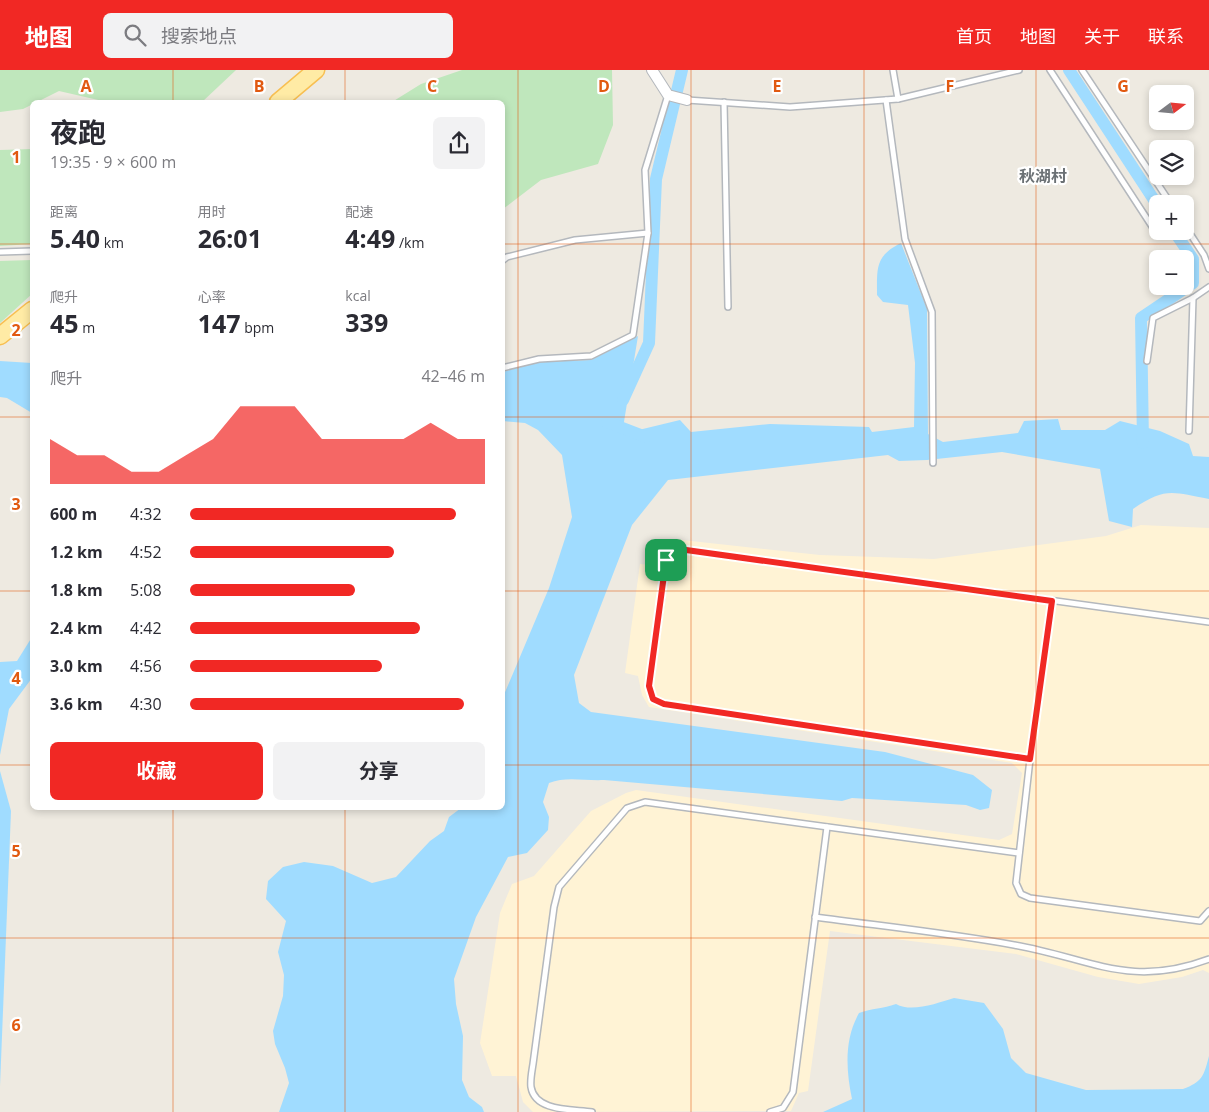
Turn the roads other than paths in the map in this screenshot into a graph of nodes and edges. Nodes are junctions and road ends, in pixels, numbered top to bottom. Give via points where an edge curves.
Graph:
1 (316, 70) edge
2 (652, 70) edge
3 (894, 70) edge
4 (1019, 70) edge
5 (1050, 70) edge
6 (1082, 70) edge
7 (668, 95) junction
8 (898, 99) junction
9 (280, 100) edge
10 (686, 100) joint
11 (886, 100) junction
12 (724, 102) junction
13 (1164, 195) edge
14 (1149, 222) edge
15 (648, 233) junction
16 (1194, 240) edge
17 (30, 251) edge
18 (0, 252) edge
19 (505, 259) edge
20 (1209, 269) edge
21 (1209, 288) edge
22 (1194, 298) junction
23 (728, 307) dead end
24 (30, 312) edge
25 (0, 336) edge
26 (1148, 361) dead end
27 (505, 367) edge
28 (1189, 431) dead end
29 (933, 463) dead end
30 (1052, 601) junction
31 (1209, 622) edge
32 (1030, 759) junction
33 (827, 827) junction
34 (1019, 853) junction
35 (1209, 911) edge
36 (815, 917) junction
37 (1209, 958) edge
38 (592, 1112) edge
39 (770, 1112) edge

1 - 9 main road
2 - 7 street
3 - 8 lane
4 - 8 lane
5 - 14 lane
6 - 13 lane
7 - 10 street
7 - 15 lane via 645,170
8 - 11 lane
10 - 12 lane
11 - 12 lane via 790,107
11 - 29 lane via 905,239 932,312
12 - 23 lane
15 - 19 lane via 575,240
15 - 27 lane via 632,335 591,356 539,359
16 - 20 lane
17 - 18 lane
21 - 22 lane
22 - 26 lane via 1153,318
22 - 28 lane
24 - 25 main road
30 - 31 lane
30 - 32 lane
30 - 32 lane via 679,549 666,560 649,686 653,699 664,704
32 - 34 lane
33 - 34 lane
33 - 36 lane
33 - 38 lane via 645,802 627,808 559,887 531,1088 536,1100 548,1106
34 - 35 lane via 1016,882 1021,894 1030,898 1200,921
36 - 37 lane via 1015,945 1121,971 1148,973 1179,969
36 - 39 lane via 793,1092 783,1108

